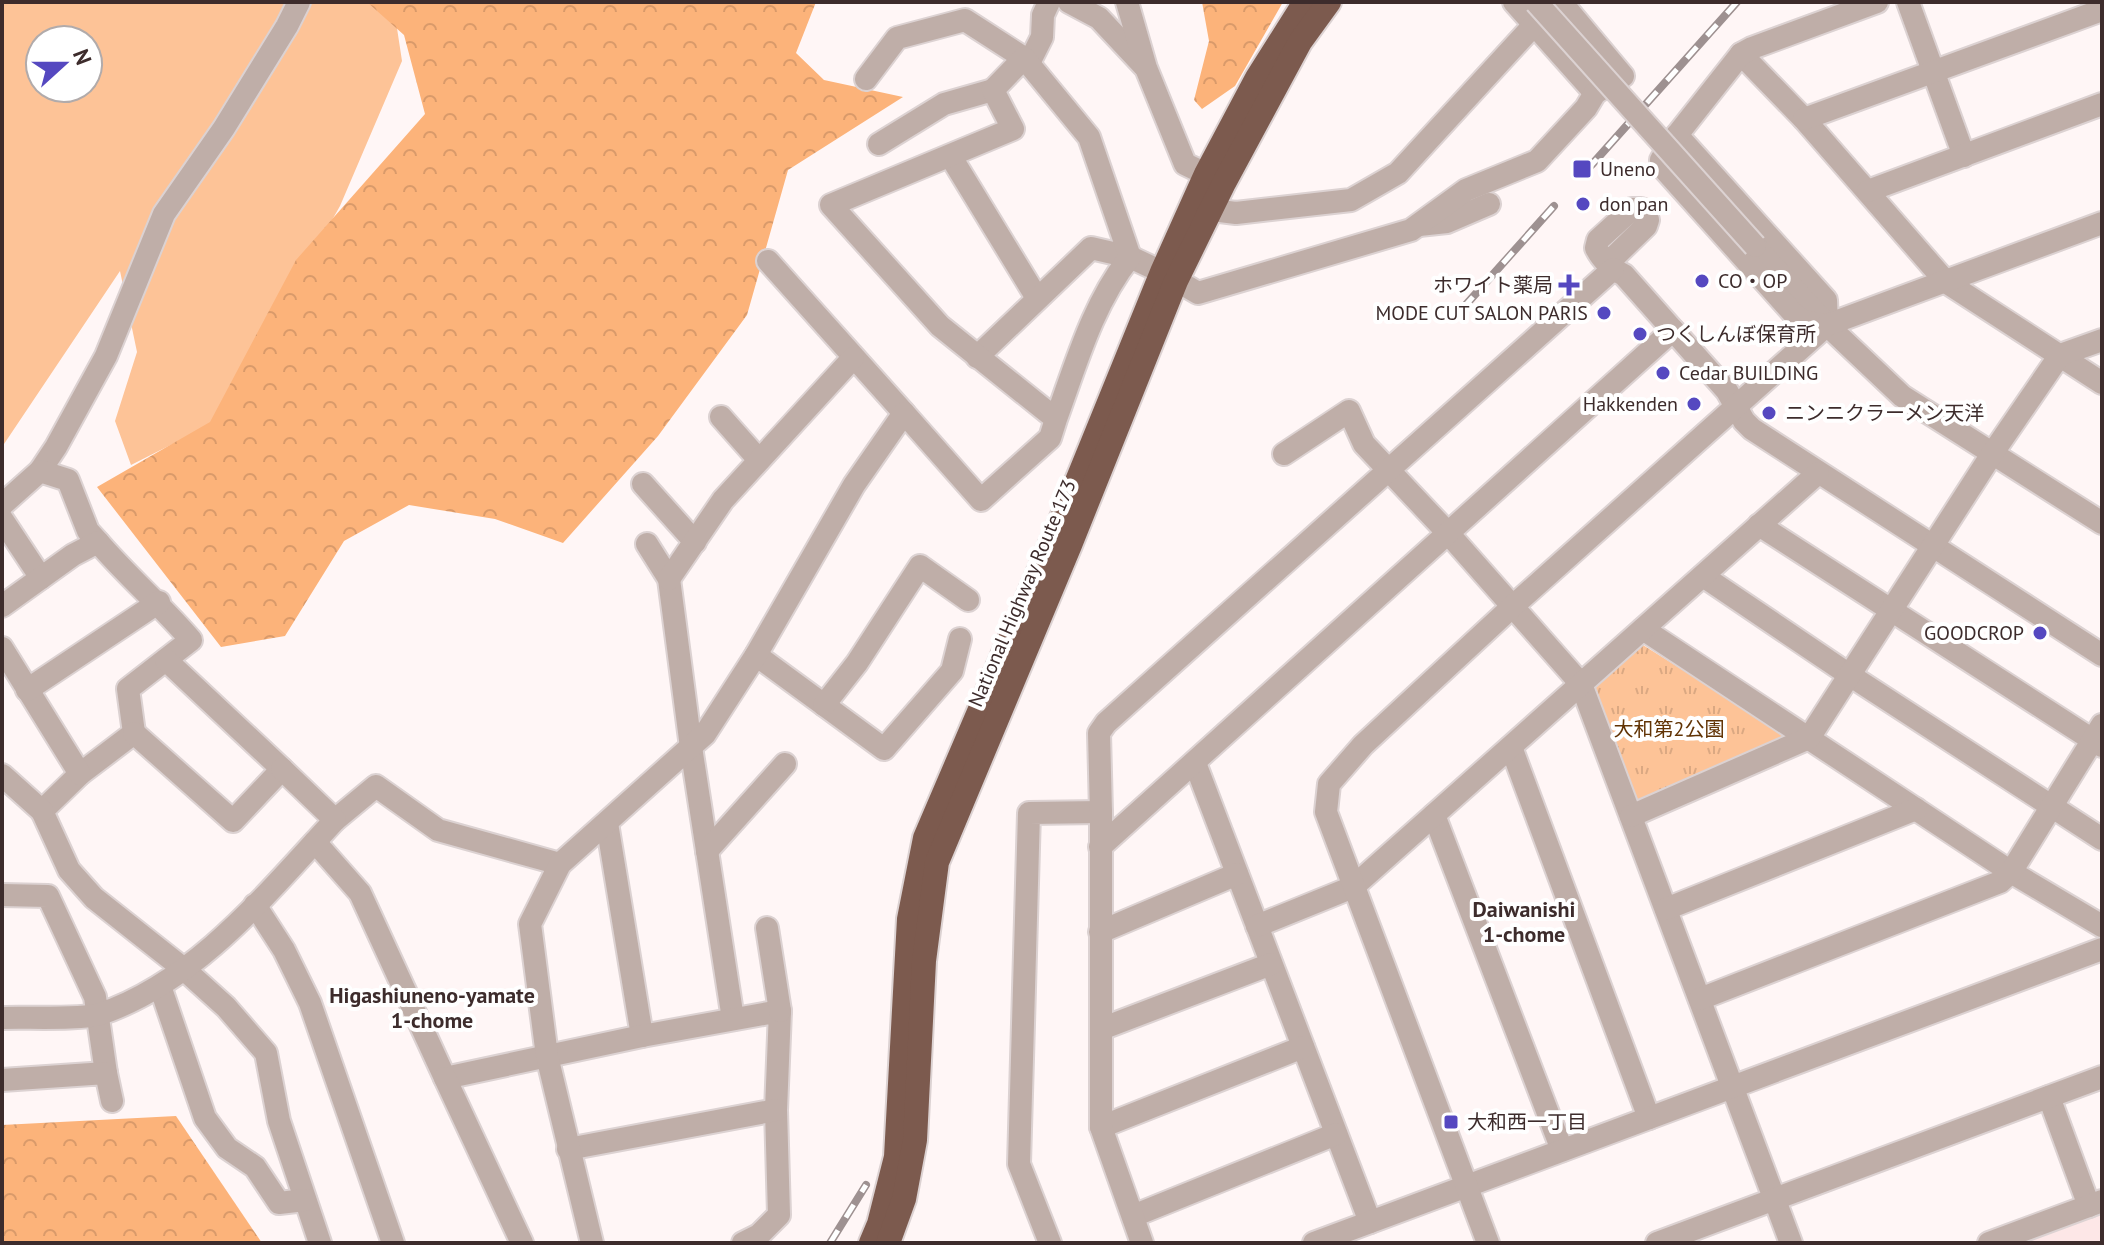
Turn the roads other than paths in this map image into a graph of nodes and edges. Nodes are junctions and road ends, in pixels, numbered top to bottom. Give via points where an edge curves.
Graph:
1 (299, 2) edge
2 (1049, 2) edge
3 (1069, 2) edge
4 (1127, 2) edge
5 (1305, 2) edge
6 (1329, 2) edge
7 (1514, 2) edge
8 (1555, 2) edge
9 (1561, 2) edge
10 (1877, 2) edge
11 (1908, 2) edge
12 (2102, 10) edge
13 (1534, 13) edge
14 (1741, 54) junction
15 (1026, 60) junction
16 (1146, 68) junction
17 (1933, 72) junction
18 (866, 79) dead end
19 (993, 90) junction
20 (1595, 93) junction
21 (2102, 104) edge
22 (1804, 119) junction
23 (1677, 135) junction
24 (879, 144) dead end
25 (1964, 156) junction
26 (951, 157) junction
27 (1215, 179) junction
28 (1868, 191) junction
29 (1489, 204) dead end
30 (1212, 210) junction
31 (2102, 223) edge
32 (1418, 225) junction
33 (1130, 257) junction
34 (768, 261) dead end
35 (1610, 266) junction
36 (1169, 276) junction
37 (1946, 282) junction
38 (1037, 298) junction
39 (1827, 325) junction
40 (1673, 330) junction
41 (2102, 340) edge
42 (2060, 355) junction
43 (977, 357) junction
44 (853, 358) junction
45 (2102, 383) edge
46 (1736, 406) junction
47 (904, 413) junction
48 (721, 417) dead end
49 (1056, 419) junction
50 (1284, 454) dead end
51 (1992, 454) junction
52 (759, 460) junction
53 (1388, 468) junction
54 (40, 471) junction
55 (1818, 473) junction
56 (643, 484) dead end
57 (2, 505) edge
58 (2, 519) edge
59 (2102, 523) edge
60 (1759, 525) junction
61 (1447, 532) junction
62 (98, 542) junction
63 (695, 542) junction
64 (647, 544) dead end
65 (1934, 545) junction
66 (1703, 576) junction
67 (41, 578) junction
68 (669, 579) junction
69 (968, 600) dead end
70 (159, 602) junction
71 (2, 606) edge
72 (1513, 606) junction
73 (1892, 610) junction
74 (1643, 629) junction
75 (960, 639) dead end
76 (2, 648) edge
77 (756, 655) junction
78 (2102, 655) edge
79 (166, 660) junction
80 (1851, 676) junction
81 (1581, 684) junction
82 (27, 690) junction
83 (824, 705) junction
84 (134, 733) junction
85 (2099, 736) edge
86 (1809, 738) junction
87 (691, 747) junction
88 (1511, 747) junction
89 (1195, 763) junction
90 (785, 764) dead end
91 (282, 769) junction
92 (80, 774) junction
93 (2, 775) edge
94 (2052, 805) junction
95 (1916, 809) junction
96 (42, 811) junction
97 (1101, 812) junction
98 (1434, 815) junction
99 (1631, 816) junction
100 (335, 820) junction
101 (607, 823) junction
102 (2102, 839) edge
103 (315, 842) junction
104 (1100, 847) junction
105 (707, 851) junction
106 (560, 864) junction
107 (2011, 872) junction
108 (1237, 874) junction
109 (1353, 887) junction
110 (2, 895) edge
111 (255, 905) junction
112 (1666, 909) junction
113 (1257, 926) junction
114 (2102, 926) edge
115 (767, 928) dead end
116 (1100, 932) junction
117 (2102, 949) edge
118 (1271, 964) junction
119 (185, 970) junction
120 (160, 986) junction
121 (1700, 999) junction
122 (780, 1011) junction
123 (98, 1015) junction
124 (2, 1018) edge
125 (733, 1019) junction
126 (1101, 1029) junction
127 (642, 1036) junction
128 (1303, 1047) junction
129 (547, 1056) junction
130 (106, 1073) junction
131 (2102, 1077) edge
132 (445, 1078) junction
133 (2, 1080) edge
134 (1732, 1087) junction
135 (2049, 1097) junction
136 (112, 1101) dead end
137 (776, 1110) junction
138 (1649, 1118) junction
139 (1101, 1127) junction
140 (1336, 1134) junction
141 (568, 1149) junction
142 (1562, 1150) junction
143 (1467, 1186) junction
144 (1774, 1199) junction
145 (305, 1200) junction
146 (2096, 1203) edge
147 (1133, 1216) junction
148 (1370, 1222) junction
149 (320, 1243) edge
150 (393, 1243) edge
151 (522, 1243) edge
152 (592, 1243) edge
153 (743, 1243) edge
154 (871, 1243) edge
155 (888, 1243) edge
156 (1050, 1243) edge
157 (1142, 1243) edge
158 (1314, 1243) edge
159 (1488, 1243) edge
160 (1657, 1243) edge
161 (1791, 1243) edge
162 (1989, 1243) edge

1 - 54 street via 224,128 164,214 106,356
2 - 15 street via 1042,37
3 - 16 street via 1099,18
4 - 16 street
5 - 27 highway, National Highway Route 173 via 1257,78
6 - 27 highway, National Highway Route 173
7 - 13 street
8 - 13 street
9 - 20 street via 1623,76
10 - 14 street
11 - 17 street
12 - 17 street
13 - 20 street
13 - 30 street via 1398,173 1351,200 1236,213
13 - 39 street, bridge
14 - 22 street
14 - 23 street
15 - 18 street via 965,20 897,38
15 - 19 street
15 - 33 street via 1089,137
16 - 27 street via 1185,164
17 - 22 street
17 - 25 street
19 - 24 street via 944,104
19 - 26 street via 1013,129
20 - 32 street via 1537,161 1466,190
21 - 25 street
22 - 28 street
23 - 39 street via 1826,300
23 - 39 street via 1661,160 1665,170 1793,313 1803,321
25 - 28 street
26 - 38 street
26 - 43 street via 831,205 940,326
27 - 30 highway, National Highway Route 173
27 - 36 highway, National Highway Route 173
28 - 37 street
29 - 32 street via 1447,222
30 - 36 highway, National Highway Route 173
31 - 37 street
32 - 36 street via 1198,293
33 - 36 street
33 - 38 street via 1091,248
33 - 49 street via 1113,278
34 - 44 street
35 - 35 street via 1646,226 1641,209 1632,209 1598,240 1596,248
35 - 40 street
35 - 53 street
36 - 154 highway, National Highway Route 173 via 925,838 909,919 896,1157
36 - 155 highway, National Highway Route 173 via 1070,545 937,862 924,961 915,1140 904,1199
37 - 39 street
37 - 42 street
38 - 43 street
39 - 46 street
39 - 51 street via 1902,396
40 - 46 street
40 - 61 street
41 - 42 street
42 - 45 street
42 - 51 street
43 - 49 street
44 - 47 street
44 - 52 street
46 - 55 street via 1752,429
46 - 72 street
47 - 49 street via 981,500 1050,438
47 - 77 street via 854,485
48 - 52 street
50 - 53 street via 1349,411 1364,444
51 - 59 street
51 - 65 street
52 - 63 street
53 - 61 street
53 - 97 street via 1106,723 1099,733
54 - 57 street
54 - 62 street via 68,480 88,531
55 - 60 street
55 - 65 street
56 - 63 street
58 - 67 street
60 - 66 street
60 - 73 street
61 - 72 street
61 - 89 street
62 - 67 street
62 - 70 street via 130,580
63 - 68 street
64 - 68 street
65 - 73 street
65 - 78 street
66 - 74 street
66 - 80 street
67 - 71 street
68 - 87 street
69 - 83 street via 920,566
70 - 79 street via 191,640
70 - 82 street
72 - 81 street
72 - 109 street via 1363,745 1329,784 1326,812
73 - 80 street
73 - 85 street
74 - 81 street
74 - 86 street
75 - 83 street via 952,671 884,749
76 - 82 street
77 - 83 street
77 - 87 street
79 - 84 street via 128,689
79 - 91 street
80 - 86 street
80 - 94 street
81 - 88 street
81 - 99 street
82 - 92 street
84 - 91 street via 233,821
84 - 92 street
85 - 94 street
86 - 95 street
86 - 99 street
87 - 101 street
87 - 105 street
88 - 98 street
88 - 138 street
89 - 104 street
89 - 108 street
90 - 105 street
91 - 100 street
92 - 96 street
93 - 96 street
94 - 102 street
94 - 107 street
95 - 107 street
95 - 112 street
96 - 119 street via 69,870 94,898
97 - 104 street
97 - 156 street via 1029,813 1019,1164
98 - 109 street
98 - 142 street
99 - 112 street
100 - 103 street
100 - 106 street via 376,786 438,830
101 - 106 street
101 - 127 street
103 - 111 street
103 - 132 street via 360,893
104 - 116 street
105 - 125 street
106 - 129 street via 530,924
107 - 114 street
107 - 121 street via 2000,882
108 - 113 street
108 - 116 street
109 - 113 street
109 - 143 street
110 - 123 street via 48,896 95,997
111 - 119 street
111 - 150 street via 310,1003
112 - 121 street
113 - 118 street
115 - 122 street
116 - 126 street
117 - 134 street
118 - 126 street
118 - 128 street
119 - 120 street
119 - 145 street via 266,1053 279,1121
120 - 123 street
120 - 145 street via 205,1118 227,1148 255,1167 279,1203
121 - 134 street
122 - 125 street
122 - 137 street
123 - 124 street
123 - 130 street
125 - 127 street
126 - 139 street
127 - 129 street
128 - 139 street
128 - 140 street
129 - 132 street
129 - 141 street
130 - 133 street
130 - 136 street
131 - 135 street
132 - 151 street
134 - 138 street
134 - 144 street
135 - 144 street
135 - 146 street
137 - 141 street
137 - 153 street via 779,1215
138 - 142 street
139 - 147 street
140 - 147 street
140 - 148 street
141 - 152 street
142 - 143 street
143 - 148 street
143 - 159 street
144 - 160 street
144 - 161 street
145 - 149 street
146 - 162 street
147 - 157 street
148 - 158 street

